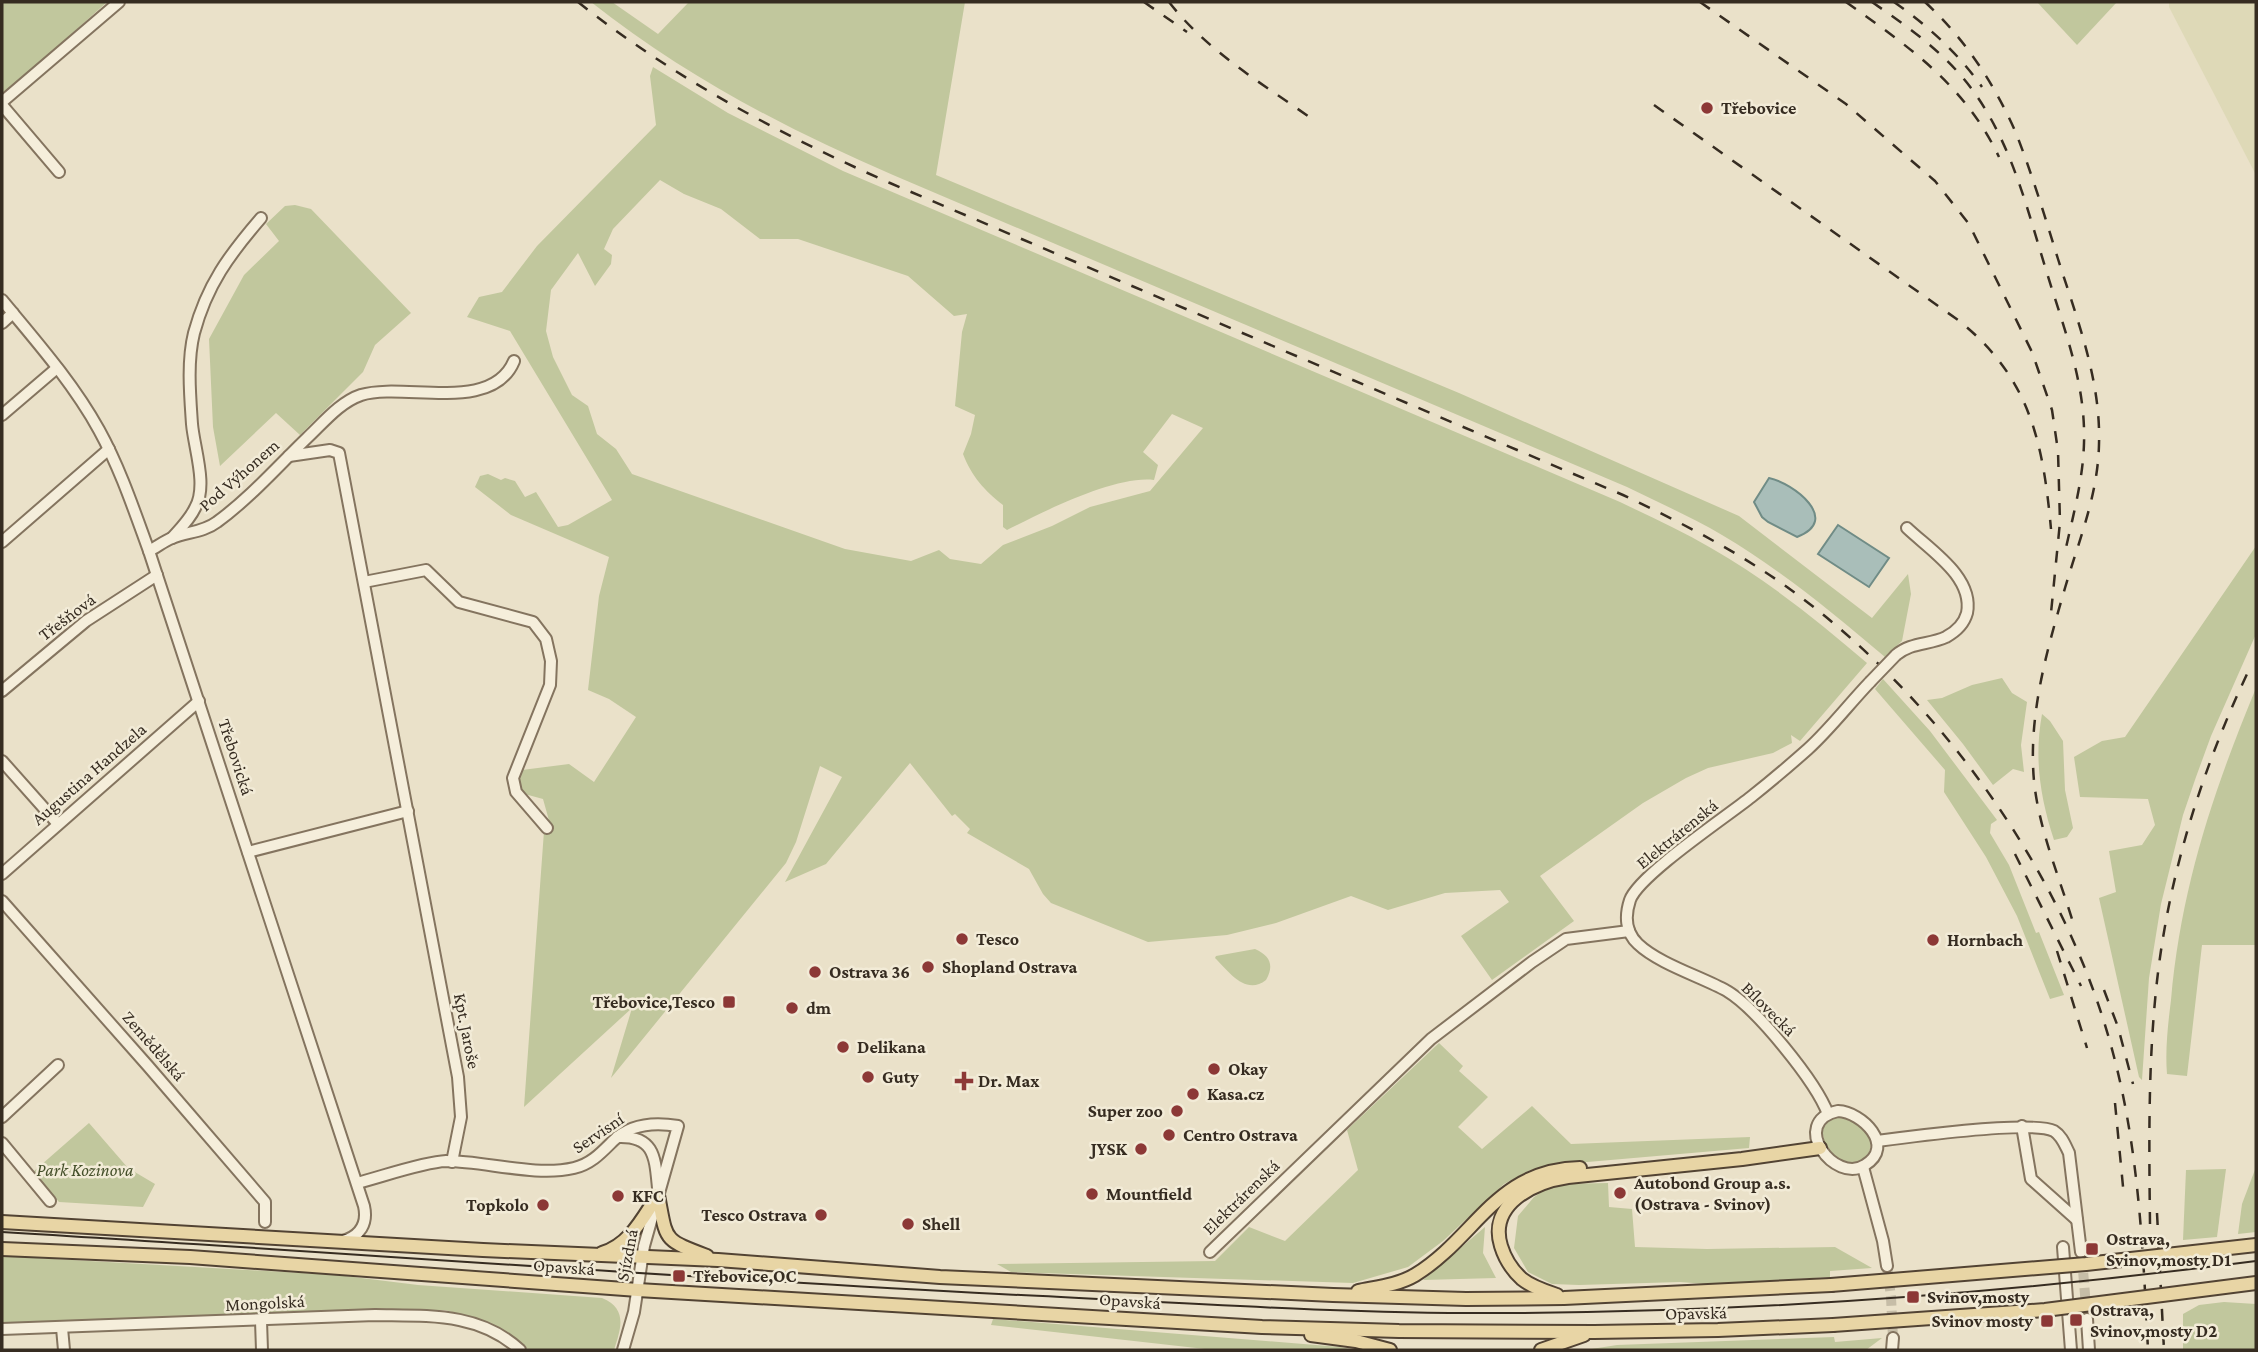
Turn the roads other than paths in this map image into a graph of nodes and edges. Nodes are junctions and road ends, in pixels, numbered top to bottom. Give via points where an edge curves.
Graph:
1 (119, 2) edge
2 (2, 104) edge
3 (59, 172) dead end
4 (261, 218) dead end
5 (2, 300) edge
6 (13, 313) junction
7 (2, 323) edge
8 (514, 361) dead end
9 (57, 368) junction
10 (2, 415) edge
11 (109, 449) junction
12 (289, 456) junction
13 (1907, 528) dead end
14 (172, 538) junction
15 (2, 542) edge
16 (149, 551) junction
17 (157, 575) junction
18 (364, 582) junction
19 (2, 691) edge
20 (199, 701) junction
21 (2, 761) edge
22 (408, 811) junction
23 (58, 824) junction
24 (547, 828) dead end
25 (248, 852) junction
26 (2, 874) edge
27 (2, 901) edge
28 (1629, 930) junction
29 (58, 1065) dead end
30 (1828, 1114) junction
31 (2, 1117) edge
32 (678, 1126) joint
33 (2022, 1126) junction
34 (617, 1137) junction
35 (1877, 1141) junction
36 (2, 1143) edge
37 (1819, 1148) junction
38 (452, 1162) junction
39 (1863, 1167) junction
40 (1629, 1170) junction
41 (357, 1183) junction
42 (658, 1195) junction
43 (51, 1201) dead end
44 (2077, 1220) junction
45 (2, 1222) edge
46 (265, 1222) dead end
47 (340, 1242) junction
48 (2256, 1245) edge
49 (2063, 1247) dead end
50 (2, 1249) edge
51 (1210, 1252) dead end
52 (2081, 1252) tunnel mouth
53 (593, 1255) junction
54 (644, 1256) junction
55 (718, 1260) junction
56 (1886, 1266) tunnel mouth
57 (2256, 1283) edge
58 (638, 1290) junction
59 (1333, 1295) junction
60 (1564, 1298) junction
61 (2087, 1319) tunnel mouth
62 (261, 1321) junction
63 (1262, 1327) junction
64 (62, 1328) junction
65 (2, 1329) edge
66 (1594, 1332) junction
67 (1893, 1338) tunnel mouth
68 (64, 1350) edge
69 (262, 1350) edge
70 (520, 1350) edge
71 (623, 1350) edge
72 (1390, 1350) edge
73 (1541, 1350) edge
74 (1892, 1350) edge
75 (2071, 1350) edge
76 (2089, 1350) edge

1 - 2 street
2 - 3 street
4 - 14 street via 222,264 193,334 189,377 201,476 197,507
5 - 6 street, Třebovická
6 - 7 street
6 - 9 street, Třebovická
8 - 12 street, Pod Výhonem via 510,372 482,390 360,395 340,406
9 - 10 street
9 - 11 street, Třebovická
11 - 15 street
11 - 16 street, Třebovická
12 - 14 street, Pod Výhonem via 215,524
12 - 18 street, Kpt. Jaroše via 330,450 339,453
13 - 28 street, Elektrárenská, bridge via 1965,588 1968,605 1963,623 1953,633 1909,646 1896,655 1809,748 1652,874 1632,894 1626,914
14 - 16 street, Pod Výhonem
16 - 17 street, Třebovická
17 - 19 street, Třešňová via 86,621
17 - 20 street, Třebovická
18 - 22 street, Kpt. Jaroše
18 - 24 street via 426,570 459,602 533,622 546,639 550,685 513,778 516,792
20 - 23 street, Augustina Handzela
20 - 25 street, Třebovická
21 - 23 street
22 - 25 street
22 - 38 street, Kpt. Jaroše via 460,1093 460,1128
23 - 26 street, Augustina Handzela
25 - 41 street, Třebovická
27 - 46 street, Zemědělská via 265,1202
28 - 30 street, Bílovecká via 1637,944 1653,955 1730,993 1798,1065
28 - 51 street, Elektrárenská via 1566,939 1431,1038
29 - 31 street
30 - 35 street via 1843,1111 1859,1118
30 - 37 street via 1816,1130
32 - 34 street, Servisní via 641,1126
32 - 42 street, Sjízdná
33 - 35 street
33 - 44 street via 2031,1180
33 - 44 street via 2053,1131 2063,1139 2069,1153
34 - 38 street, Servisní via 593,1160 573,1168
34 - 42 street via 636,1138 649,1148 655,1160
35 - 39 street via 1874,1157
36 - 43 street
37 - 39 street via 1841,1166
37 - 40 main road
38 - 41 street
39 - 56 street
40 - 59 main road via 1568,1168 1529,1178 1505,1193 1414,1275 1385,1286
40 - 60 main road via 1544,1182 1521,1194 1504,1212 1499,1235 1508,1262 1524,1280
41 - 47 street, Třebovická via 365,1220 356,1235
42 - 53 main road via 626,1241
42 - 54 street, Sjízdná
42 - 55 main road via 665,1232 674,1243
44 - 52 street
45 - 47 main road, Opavská
47 - 53 main road, Opavská
48 - 60 main road, Opavská, bridge via 1831,1286
49 - 75 street
50 - 58 main road, Opavská via 190,1256
53 - 54 main road, Opavská
54 - 55 main road, Opavská
54 - 58 street, Sjízdná
55 - 59 main road, Opavská via 940,1278
57 - 66 main road, Opavská, bridge via 2045,1310 1833,1325
58 - 63 main road, Opavská
58 - 71 street, Sjízdná
59 - 60 main road, Opavská
61 - 76 street
62 - 64 street, Mongolská
62 - 69 street
62 - 70 street, Mongolská via 375,1315 450,1317 477,1323
63 - 66 main road, Opavská
63 - 72 main road
64 - 65 street, Mongolská
64 - 68 street
66 - 73 main road
67 - 74 street

